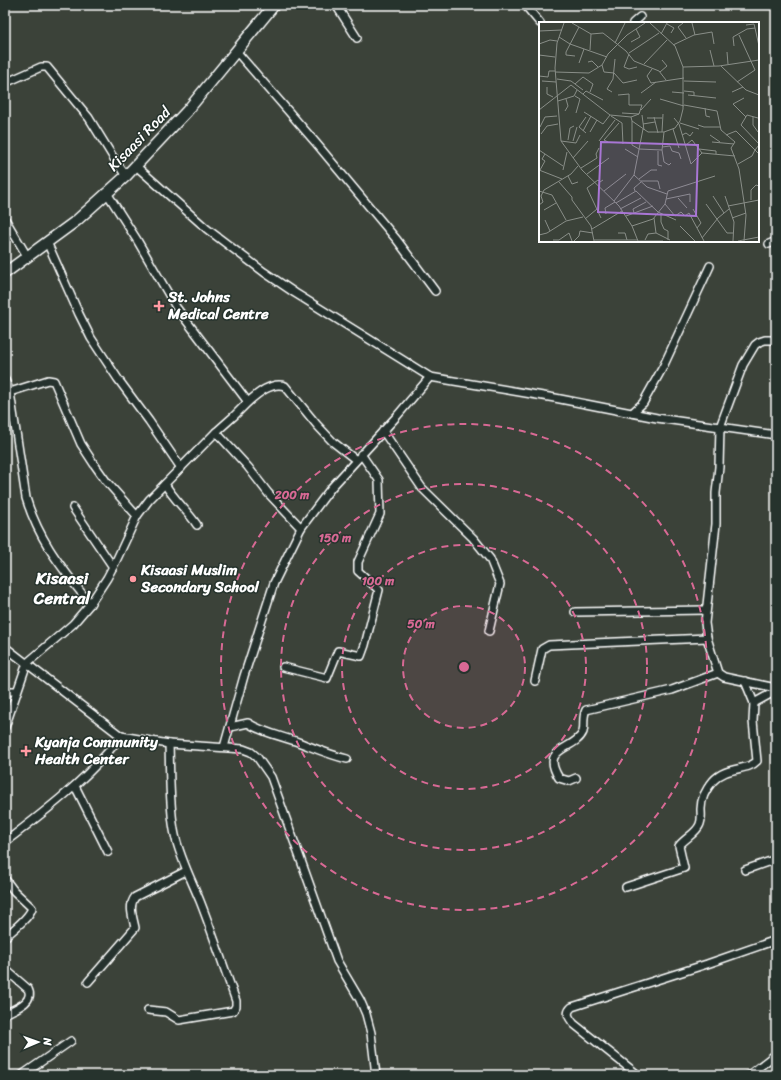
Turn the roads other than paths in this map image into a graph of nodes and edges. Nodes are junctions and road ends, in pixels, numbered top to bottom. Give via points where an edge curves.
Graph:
1 (274, 5) edge
2 (336, 5) edge
3 (525, 5) edge
4 (640, 17) dead end
5 (539, 22) edge
6 (634, 22) edge
7 (357, 38) dead end
8 (236, 51) junction
9 (5, 83) edge
10 (136, 166) junction
11 (126, 176) junction
12 (107, 193) junction
13 (5, 219) edge
14 (776, 241) edge
15 (47, 242) junction
16 (769, 244) dead end
17 (28, 256) junction
18 (710, 266) dead end
19 (5, 274) edge
20 (435, 291) dead end
21 (776, 340) edge
22 (430, 377) junction
23 (5, 380) edge
24 (10, 392) junction
25 (248, 402) junction
26 (632, 413) junction
27 (720, 427) junction
28 (383, 431) junction
29 (216, 432) junction
30 (776, 435) edge
31 (358, 457) junction
32 (181, 468) junction
33 (165, 484) junction
34 (73, 508) dead end
35 (137, 516) junction
36 (197, 525) dead end
37 (301, 528) junction
38 (113, 567) junction
39 (90, 604) junction
40 (706, 610) junction
41 (575, 612) dead end
42 (489, 631) dead end
43 (707, 638) junction
44 (5, 647) edge
45 (27, 663) junction
46 (283, 667) dead end
47 (718, 673) junction
48 (535, 681) dead end
49 (745, 681) junction
50 (776, 689) edge
51 (5, 691) edge
52 (16, 692) junction
53 (754, 703) junction
54 (5, 727) edge
55 (230, 727) junction
56 (121, 736) junction
57 (170, 744) junction
58 (224, 747) junction
59 (347, 759) dead end
60 (576, 778) dead end
61 (75, 786) junction
62 (5, 842) edge
63 (108, 852) dead end
64 (776, 859) edge
65 (745, 870) dead end
66 (186, 871) junction
67 (5, 879) edge
68 (626, 887) dead end
69 (5, 938) edge
70 (776, 940) edge
71 (5, 969) edge
72 (88, 982) dead end
73 (148, 1010) dead end
74 (5, 1014) edge
75 (71, 1041) dead end
76 (776, 1054) edge
77 (22, 1075) edge
78 (376, 1075) edge
79 (638, 1075) edge
80 (749, 1075) edge

1 - 8 main road, Kisaasi Road
2 - 7 street
3 - 5 street
4 - 6 street
8 - 10 main road, Kisaasi Road via 187,111
8 - 20 street via 397,240
9 - 11 street via 41,67 47,67 90,118
10 - 11 main road, Kisaasi Road
10 - 22 street via 207,229 264,272
11 - 12 main road, Kisaasi Road
12 - 15 main road, Kisaasi Road via 76,221
12 - 25 street via 176,306
13 - 17 street
14 - 16 street
15 - 17 main road, Kisaasi Road
15 - 32 street via 91,338
17 - 19 main road, Kisaasi Road
18 - 26 street via 663,367 643,403
21 - 27 street via 766,340 755,345 743,365
22 - 26 street
22 - 28 street
23 - 24 street
24 - 35 street via 48,380 54,381 81,444 106,481
24 - 39 street via 29,507 56,561
25 - 29 street
25 - 31 street via 266,388 281,384 285,386 333,442
26 - 27 street
27 - 30 street
27 - 40 street via 716,524
28 - 31 street
28 - 42 street via 422,488 473,538 490,559 500,584
29 - 32 street
29 - 37 street
31 - 37 street
31 - 46 street via 379,480 380,514 358,562 358,571 379,590 365,645 361,656 338,651 327,678
32 - 33 street
33 - 35 street
33 - 36 street
34 - 38 street
35 - 38 street
37 - 55 street via 274,583
38 - 39 street
39 - 45 street via 74,624
40 - 41 street
40 - 43 street
43 - 47 street
43 - 48 street via 549,645 542,649
44 - 45 street
45 - 52 street
45 - 56 street
47 - 49 street
47 - 60 street via 672,690 586,710 583,716 583,732 556,754 552,762 559,778 569,781
49 - 50 street
49 - 53 street
50 - 53 street
51 - 52 street
52 - 54 street
53 - 68 street via 757,761 722,774 713,781 702,800 700,824 679,846 684,868
55 - 58 street
55 - 59 street via 248,723
56 - 57 street
56 - 61 street
57 - 58 street
57 - 66 street via 173,822
58 - 78 street via 251,752 258,756 271,777 338,961 366,1014
61 - 62 street
61 - 63 street
64 - 65 street
66 - 72 street via 135,897 131,908 135,928
66 - 73 street via 219,952 236,1006 233,1011 185,1020 166,1012
67 - 69 street via 32,908 27,917
70 - 79 street via 572,1007 568,1013 574,1024
71 - 74 street via 30,993 27,1002
75 - 77 street
76 - 80 street

